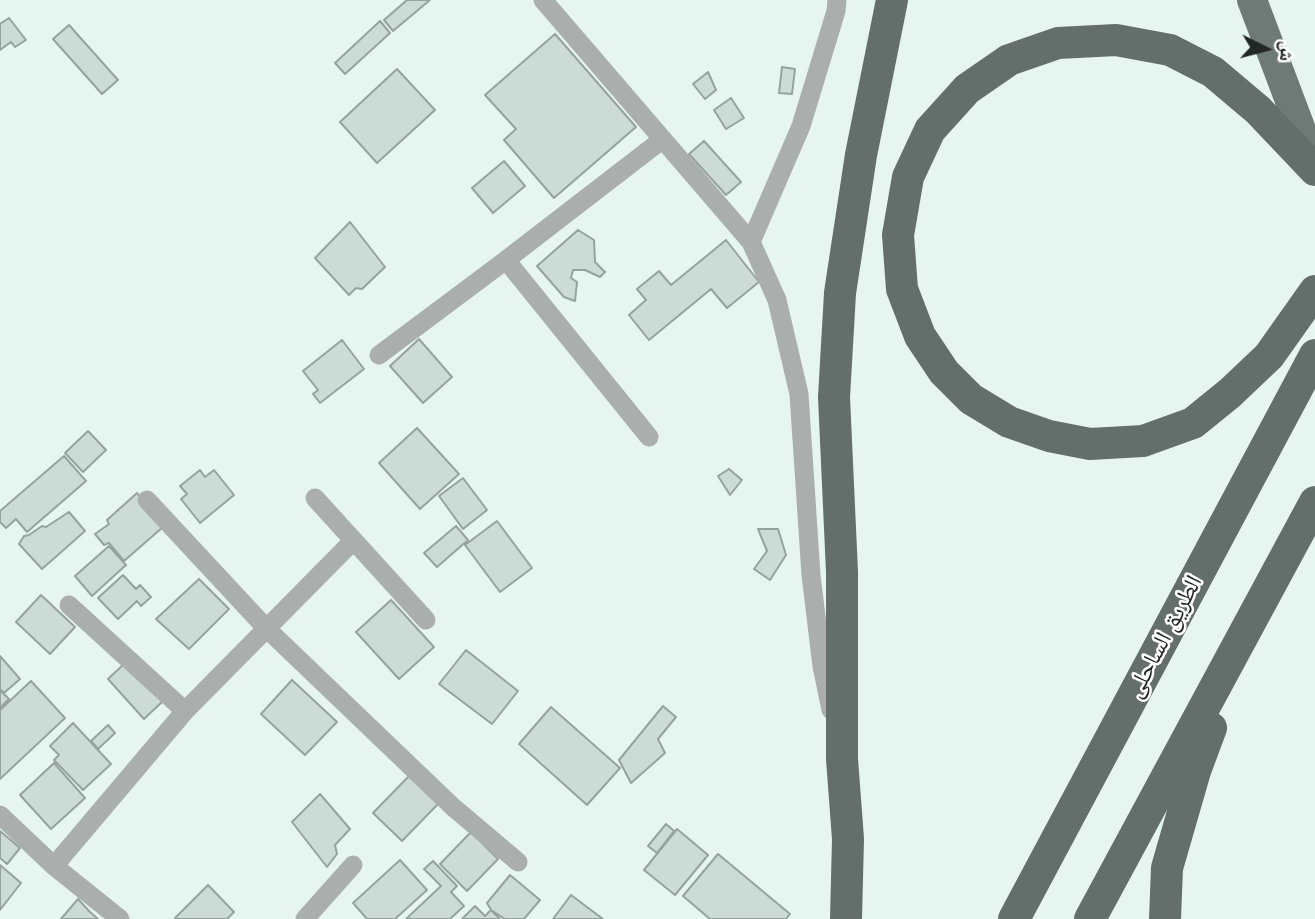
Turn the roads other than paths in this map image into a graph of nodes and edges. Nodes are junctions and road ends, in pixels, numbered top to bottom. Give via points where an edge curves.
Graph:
1 (543, 0) edge
2 (837, 0) edge
3 (892, 0) edge
4 (1252, 0) edge
5 (663, 139) junction
6 (1315, 169) edge
7 (751, 242) junction
8 (506, 260) junction
9 (1315, 291) edge
10 (379, 355) dead end
11 (1315, 355) edge
12 (649, 437) dead end
13 (315, 498) dead end
14 (147, 500) dead end
15 (1315, 502) edge
16 (354, 541) junction
17 (69, 605) dead end
18 (1254, 614) junction
19 (426, 620) dead end
20 (266, 628) junction
21 (185, 711) junction
22 (842, 759) junction
23 (0, 815) edge
24 (518, 862) dead end
25 (353, 865) dead end
26 (54, 866) junction
27 (120, 919) edge
28 (305, 919) edge
29 (846, 919) edge
30 (1014, 919) edge
31 (1090, 919) edge
32 (1165, 919) edge

1 - 5 street
2 - 7 street via 801,126
3 - 22 highway via 840,293 834,397 842,572
4 - 6 main road
5 - 7 street
5 - 8 street
6 - 9 highway via 1213,72 1170,50 1116,40 1058,43 1009,60 988,74 967,89 930,130 908,177 898,235 902,289 920,336 944,372 971,399 1010,422 1090,444 1143,441 1193,423 1269,356
7 - 22 street via 777,300 799,394 811,575 822,666
8 - 10 street
8 - 12 street
11 - 30 highway, الطريق الساحلى
13 - 16 street
14 - 20 street
15 - 18 highway
16 - 19 street
16 - 20 street
17 - 21 street
18 - 31 highway
18 - 32 highway via 1191,783 1167,868
20 - 21 street
20 - 24 street via 453,807
21 - 26 street
22 - 29 highway via 848,839
23 - 26 street
25 - 28 street
26 - 27 street

